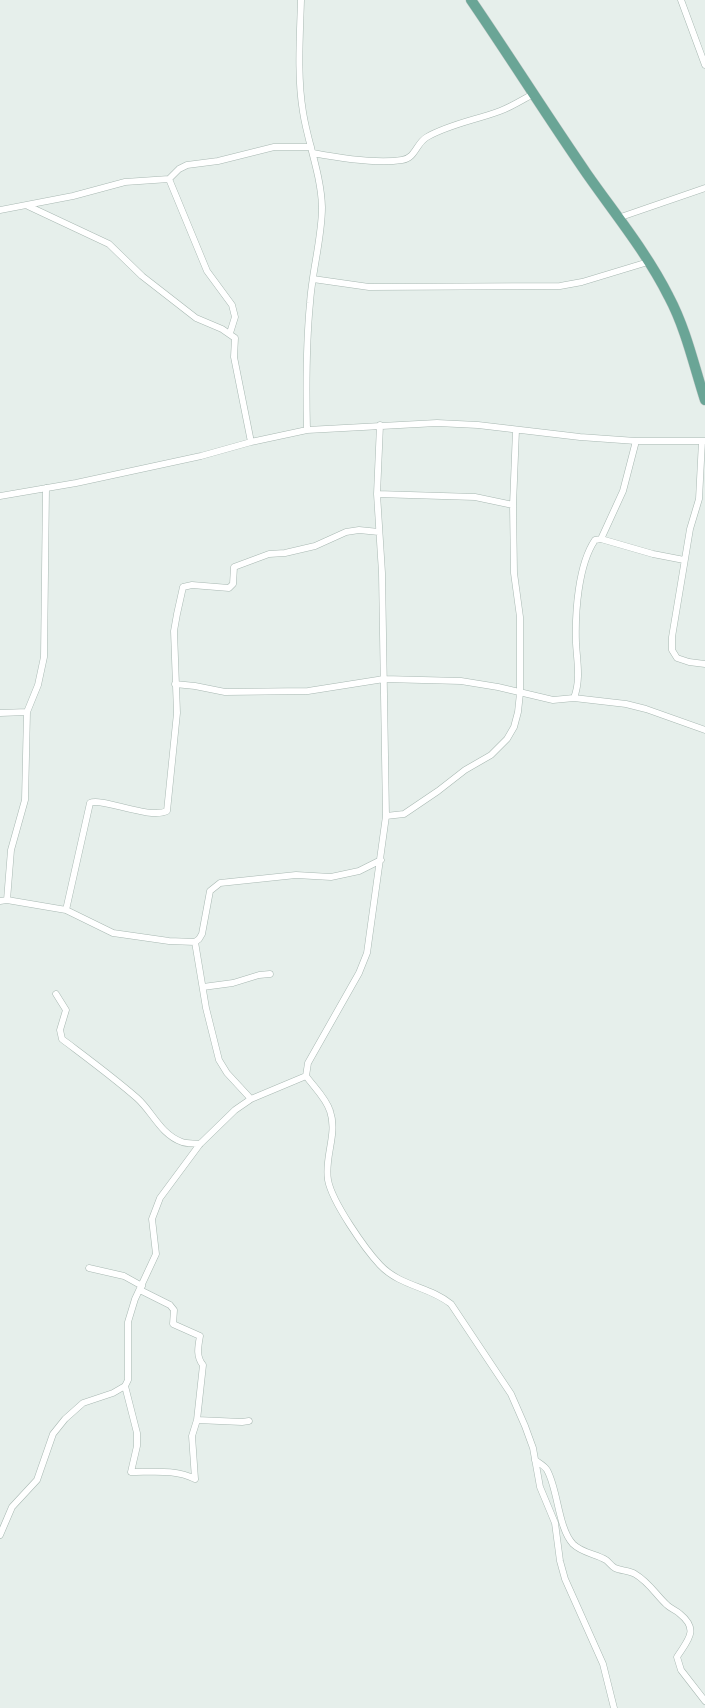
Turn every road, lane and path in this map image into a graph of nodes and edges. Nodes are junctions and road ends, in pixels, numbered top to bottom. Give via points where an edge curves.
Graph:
1 (301, 0) edge
2 (471, 0) edge
3 (681, 0) edge
4 (705, 65) edge
5 (533, 94) junction
6 (312, 150) junction
7 (169, 179) junction
8 (705, 188) edge
9 (28, 206) junction
10 (0, 210) edge
11 (618, 218) junction
12 (648, 262) junction
13 (312, 279) junction
14 (230, 332) junction
15 (705, 400) edge
16 (380, 425) junction
17 (307, 430) junction
18 (516, 430) junction
19 (636, 440) junction
20 (704, 441) edge
21 (251, 442) junction
22 (46, 488) junction
23 (377, 494) junction
24 (0, 496) edge
25 (513, 505) junction
26 (379, 532) junction
27 (601, 539) junction
28 (684, 560) junction
29 (705, 664) edge
30 (384, 679) junction
31 (175, 684) junction
32 (520, 693) junction
33 (574, 698) junction
34 (27, 712) junction
35 (0, 713) edge
36 (705, 730) edge
37 (386, 816) junction
38 (381, 860) junction
39 (3, 901) edge
40 (66, 910) junction
41 (195, 942) junction
42 (270, 974) dead end
43 (203, 987) junction
44 (56, 994) dead end
45 (306, 1076) junction
46 (251, 1099) junction
47 (200, 1144) junction
48 (89, 1268) dead end
49 (141, 1288) junction
50 (125, 1386) junction
51 (196, 1420) junction
52 (249, 1421) dead end
53 (535, 1460) junction
54 (0, 1535) edge
55 (705, 1701) edge
56 (614, 1708) edge

1 - 6 street via 303,110
2 - 5 main road via 515,63
3 - 4 street
5 - 6 street via 501,111 426,137 409,159 401,161 338,158
5 - 11 main road
6 - 7 street via 274,147 218,161 187,165
6 - 13 street via 322,205
7 - 9 street via 125,182
7 - 14 street via 207,271 232,305 235,316
8 - 11 street
9 - 10 street
9 - 14 street via 109,244 142,276 196,318
11 - 12 main road
12 - 13 street via 560,286 369,287
12 - 15 main road via 670,297
13 - 17 street via 306,357
14 - 21 street via 235,338 234,357
16 - 17 street
16 - 18 street via 443,423
16 - 23 street
17 - 21 street
18 - 19 street
18 - 25 street
19 - 20 street
19 - 27 street via 623,491
20 - 28 street via 699,499
21 - 22 street via 200,456
22 - 24 street
22 - 34 street via 44,657 38,685
23 - 25 street via 475,497
23 - 26 street
25 - 32 street via 514,573 520,617
26 - 30 street
26 - 31 street via 346,532 315,546 269,554 238,565 234,567 233,584 229,588 192,584 183,587 174,631
27 - 28 street
27 - 33 street via 595,540 590,546 579,588 576,632 580,675
28 - 29 street via 672,650 677,658
30 - 31 street via 308,691 225,692
30 - 32 street via 461,681
30 - 37 street
31 - 40 street via 177,714 167,811 123,809 96,802 90,804
32 - 33 street via 553,700
32 - 37 street via 514,727 508,739 491,755 465,770 438,792 404,814
33 - 36 street via 626,704
34 - 35 street
34 - 39 street via 25,800 11,850
37 - 38 street
38 - 41 street via 358,871 331,877 296,875 220,883 210,891 202,934
38 - 45 street via 367,953 359,973 308,1063
39 - 40 street
40 - 41 street via 113,933
41 - 43 street
42 - 43 street
43 - 46 street via 207,1015 219,1060 227,1073
44 - 47 street via 66,1010 60,1030 62,1039 91,1059 138,1099 161,1128 172,1137 182,1143
45 - 46 street
45 - 53 street via 330,1110 333,1125 327,1169 328,1181 336,1201 364,1247 390,1275 442,1297 461,1317 511,1394
46 - 47 street via 235,1110
47 - 49 street via 160,1198 152,1219 156,1254
48 - 49 street via 124,1276
49 - 50 street via 128,1322 128,1380
49 - 51 street via 170,1305 174,1310 174,1324 200,1336 198,1355 203,1371
50 - 51 street via 137,1433 131,1472 186,1474 195,1479 192,1436
50 - 54 street via 84,1403 65,1419 53,1434 37,1480 12,1507
51 - 52 street
53 - 55 street via 547,1470 565,1528 573,1544 606,1560 616,1569 626,1570 643,1579 661,1600 689,1623 689,1640 677,1657 681,1670
53 - 56 street via 540,1487 555,1523 565,1579 597,1646

